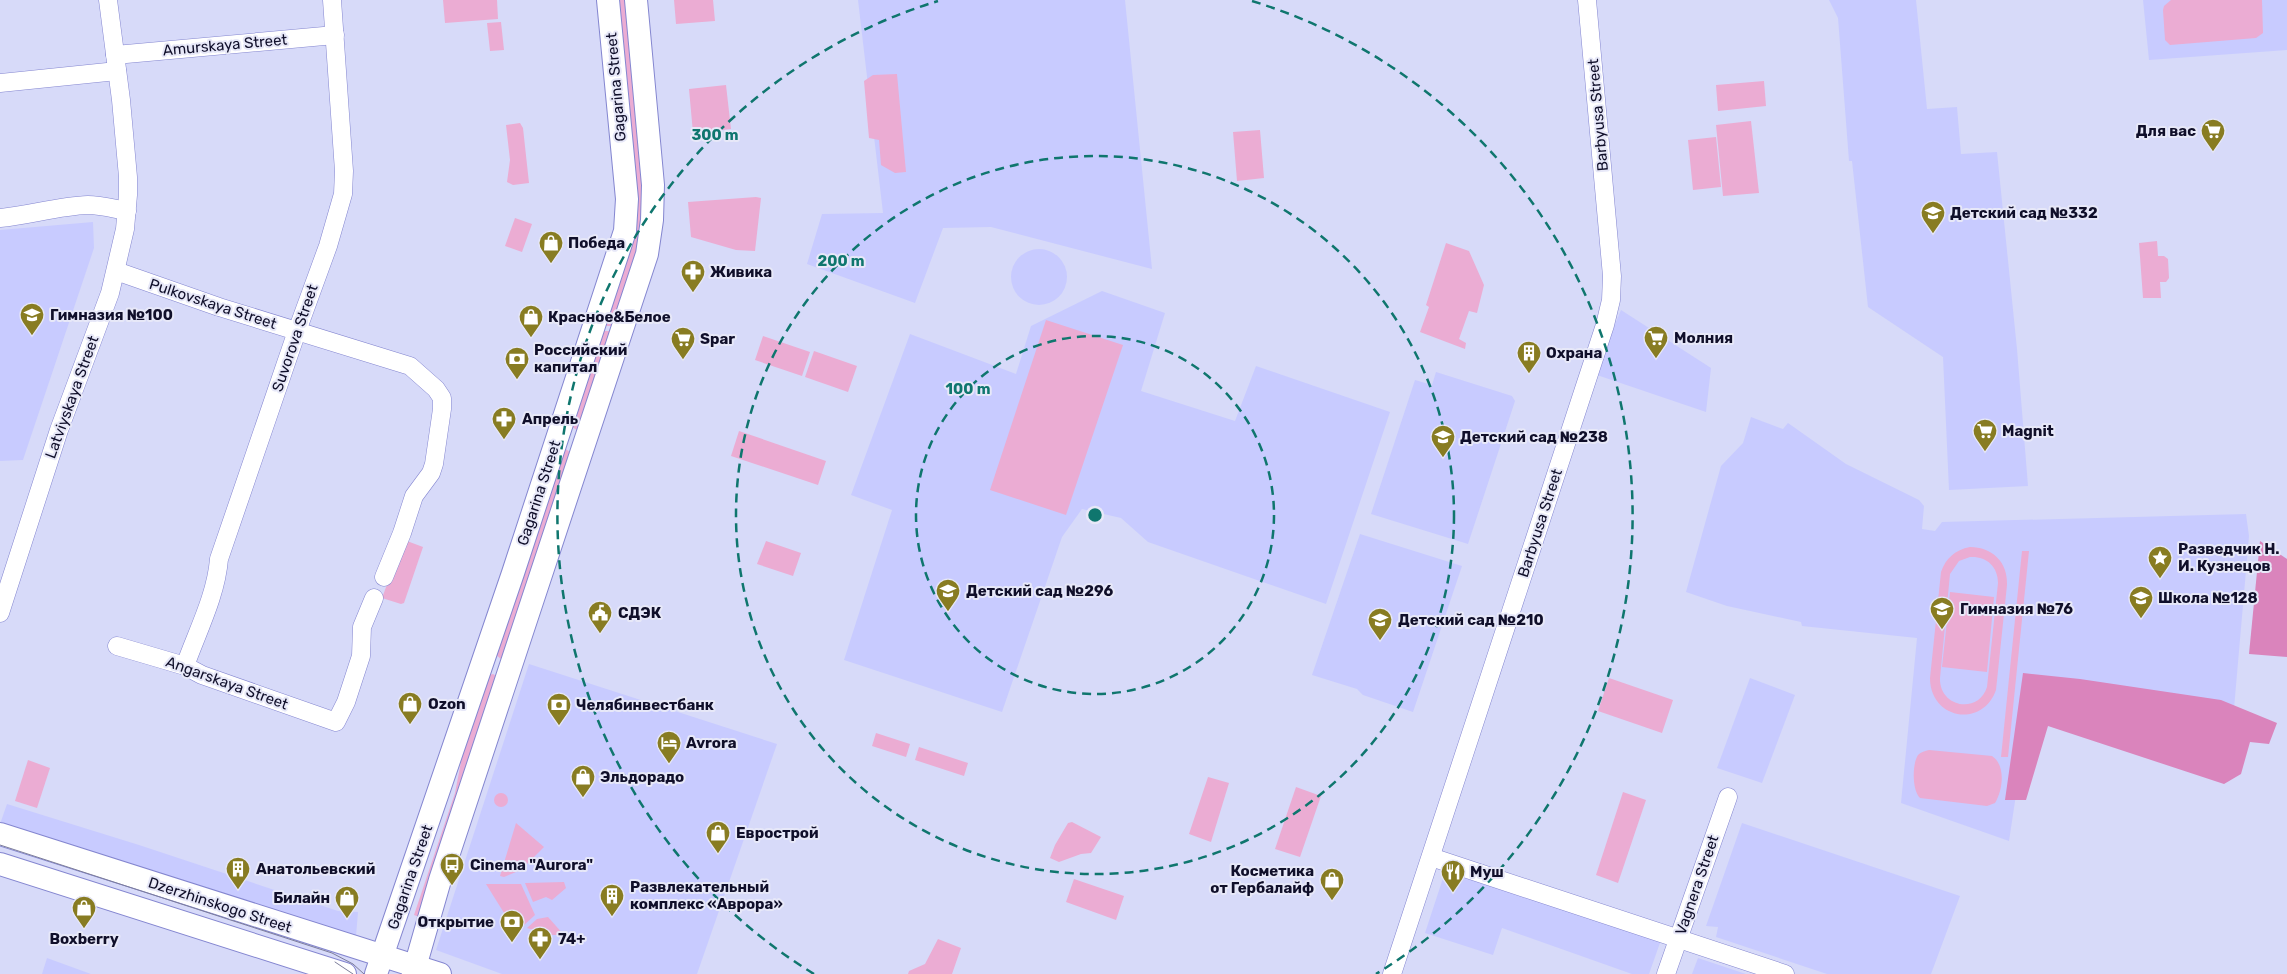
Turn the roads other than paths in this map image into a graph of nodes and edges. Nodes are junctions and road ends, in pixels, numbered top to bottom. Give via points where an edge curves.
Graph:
1 (108, 0) edge
2 (332, 0) edge
3 (608, 0) edge
4 (636, 0) edge
5 (1587, 0) edge
6 (334, 35) junction
7 (116, 63) junction
8 (0, 83) edge
9 (127, 211) junction
10 (0, 218) edge
11 (116, 271) junction
12 (297, 331) junction
13 (559, 434) junction
14 (585, 442) junction
15 (384, 577) dead end
16 (374, 598) dead end
17 (0, 613) edge
18 (117, 646) dead end
19 (483, 662) junction
20 (185, 666) junction
21 (510, 671) junction
22 (1728, 797) dead end
23 (0, 834) edge
24 (1431, 857) junction
25 (0, 864) edge
26 (1679, 938) junction
27 (380, 965) edge
28 (414, 970) edge
29 (345, 974) edge
30 (440, 974) edge
31 (1392, 974) edge
32 (1666, 974) edge
33 (1785, 974) edge

1 - 7 street, Latviyskaya Street
2 - 6 street, Suvorova Street
3 - 13 main road, Gagarina Street via 626,189 626,221 617,259
4 - 14 main road, Gagarina Street via 653,185 651,230 643,269
5 - 24 street, Barbyusa Street via 1612,300
6 - 7 street, Amurskaya Street
6 - 12 street, Suvorova Street via 343,194
7 - 8 street, Amurskaya Street
7 - 9 street, Latviyskaya Street via 128,177
9 - 10 street via 90,205
9 - 11 street, Latviyskaya Street
11 - 12 street, Pulkovskaya Street
11 - 17 street, Latviyskaya Street via 59,430
12 - 15 street, Pulkovskaya Street via 410,366 442,398 434,464 414,496
12 - 20 street, Suvorova Street via 219,560 204,622
13 - 14 main road
13 - 19 main road, Gagarina Street
14 - 21 main road, Gagarina Street
16 - 20 street, Angarskaya Street via 362,627 361,656 336,722 202,675
18 - 20 street, Angarskaya Street
19 - 21 main road
19 - 27 main road, Gagarina Street
21 - 28 main road, Gagarina Street via 440,880
22 - 26 street, Vagnera Street
23 - 27 main road, Dzerzhinskogo Street
24 - 26 street
24 - 31 street, Barbyusa Street
25 - 29 main road, Dzerzhinskogo Street
26 - 32 street, Vagnera Street
26 - 33 street
27 - 28 main road, Dzerzhinskogo Street
28 - 30 main road, Dzerzhinskogo Street

